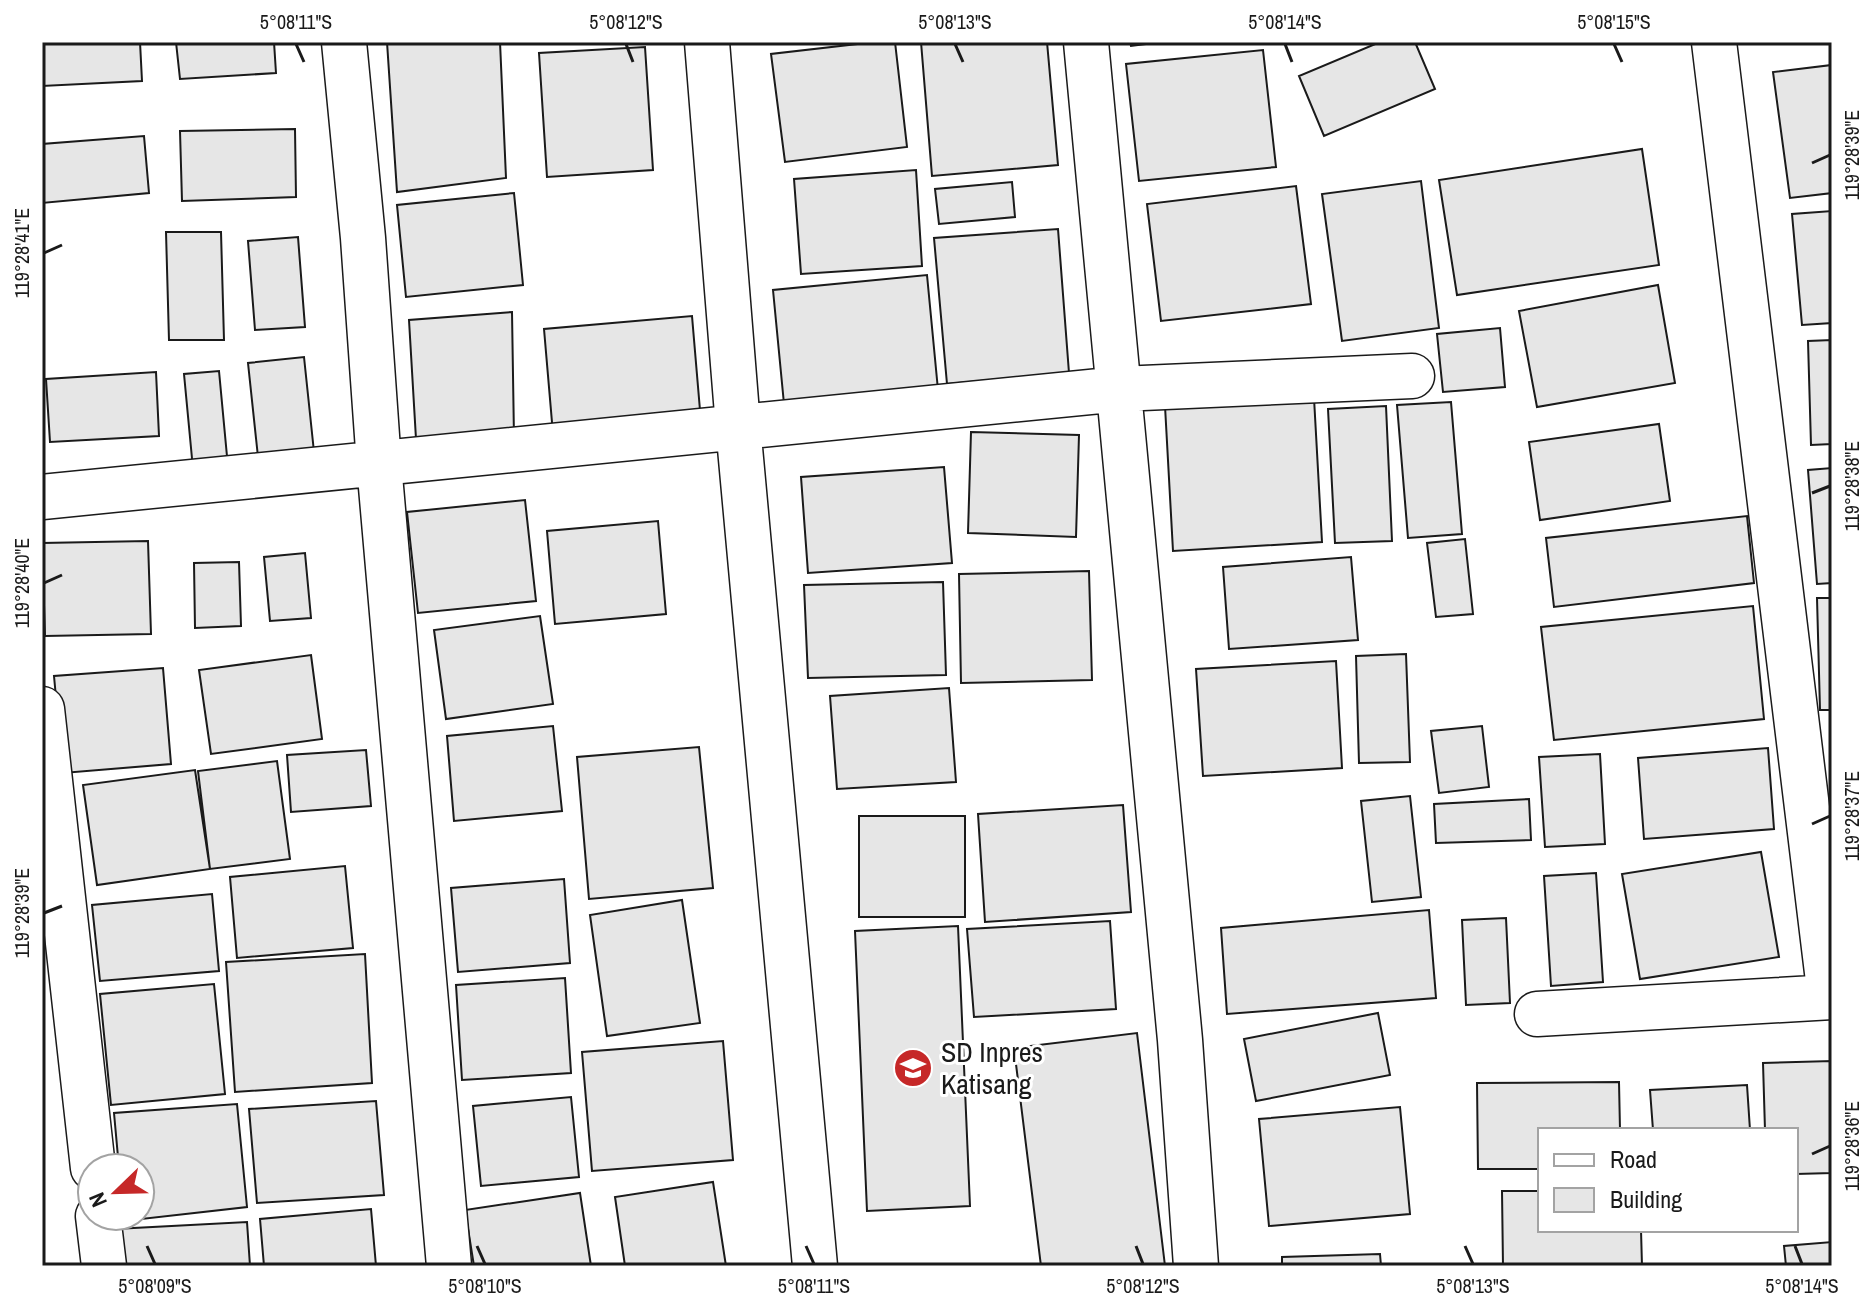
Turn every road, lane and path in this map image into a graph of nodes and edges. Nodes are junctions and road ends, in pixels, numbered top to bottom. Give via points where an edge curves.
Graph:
1 (344, 42) edge
2 (707, 42) edge
3 (1086, 42) edge
4 (1714, 42) edge
5 (1412, 376) dead end
6 (1120, 389) junction
7 (738, 426) junction
8 (379, 464) junction
9 (42, 497) edge
10 (42, 709) edge
11 (1831, 997) edge
12 (1537, 1014) dead end
13 (91, 1152) edge
14 (100, 1232) edge
15 (104, 1266) edge
16 (449, 1266) edge
17 (815, 1266) edge
18 (1196, 1266) edge

1 - 8 street
2 - 7 street
3 - 6 street
4 - 11 street
5 - 6 street
6 - 7 street
6 - 18 street
7 - 8 street
7 - 17 street
8 - 9 street
8 - 16 street
10 - 13 street
11 - 12 street
14 - 15 street

